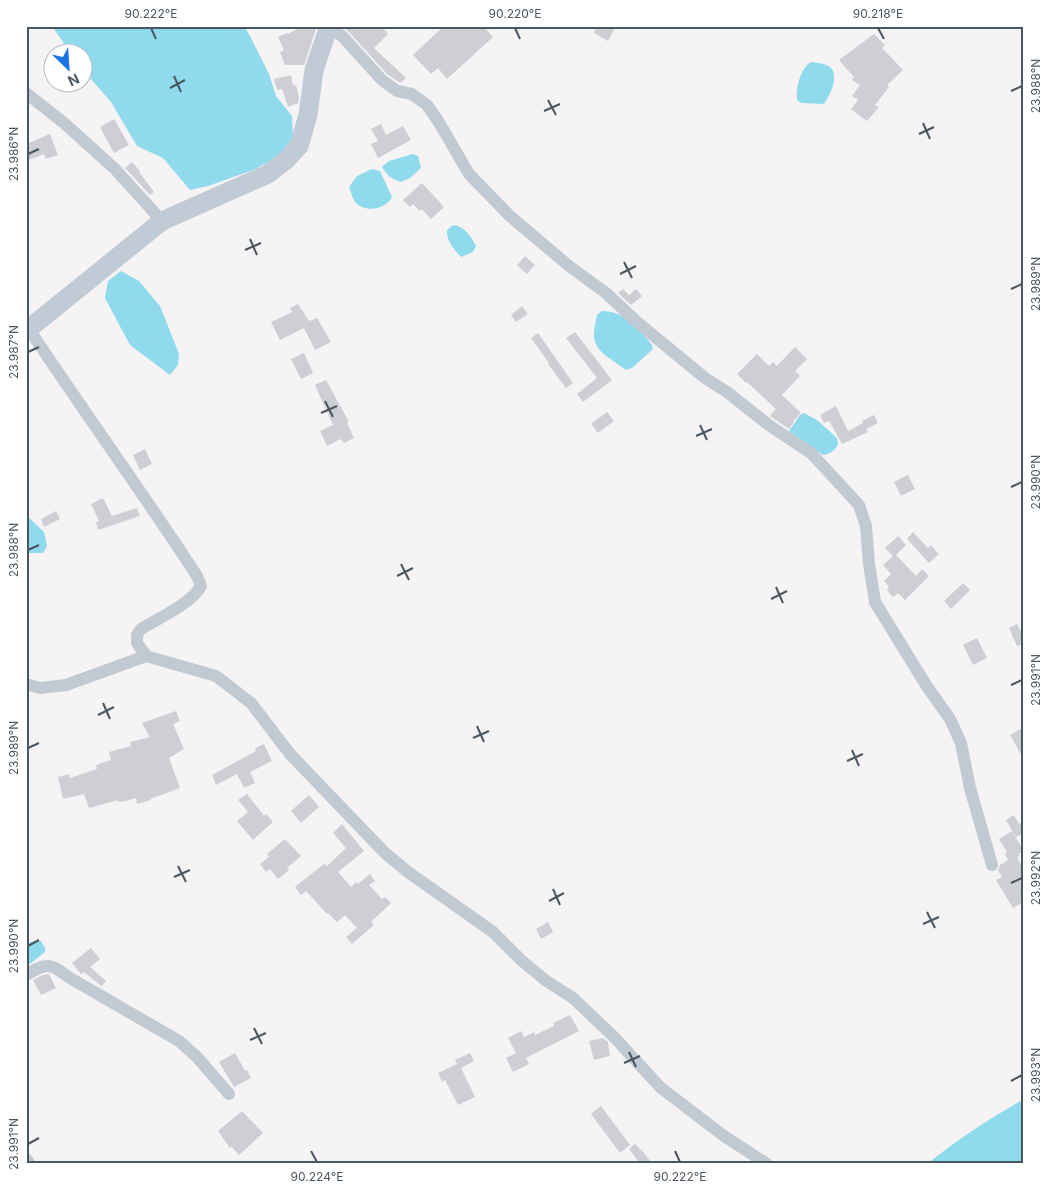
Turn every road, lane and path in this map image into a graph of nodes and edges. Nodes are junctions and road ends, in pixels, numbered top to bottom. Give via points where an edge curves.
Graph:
1 (328, 27) edge
2 (26, 93) edge
3 (162, 221) junction
4 (28, 330) edge
5 (146, 656) junction
6 (26, 684) edge
7 (992, 865) dead end
8 (26, 975) edge
9 (229, 1094) dead end
10 (26, 1159) edge
11 (30, 1164) edge
12 (767, 1164) edge

1 - 3 street via 314,70 308,115 299,146 268,174
1 - 7 street via 343,37 382,80 427,105 469,174 510,216 705,378 811,453 859,505 866,526 875,602 950,719 961,743
2 - 3 street via 115,169
3 - 4 street
4 - 5 street via 198,576 201,586 197,592 137,635 137,643
5 - 6 street via 66,685 40,688
5 - 12 street via 216,676 251,703 290,754 385,854 493,932 539,975 573,998 661,1088
8 - 9 street via 42,965 54,967 179,1042 197,1057
10 - 11 street

